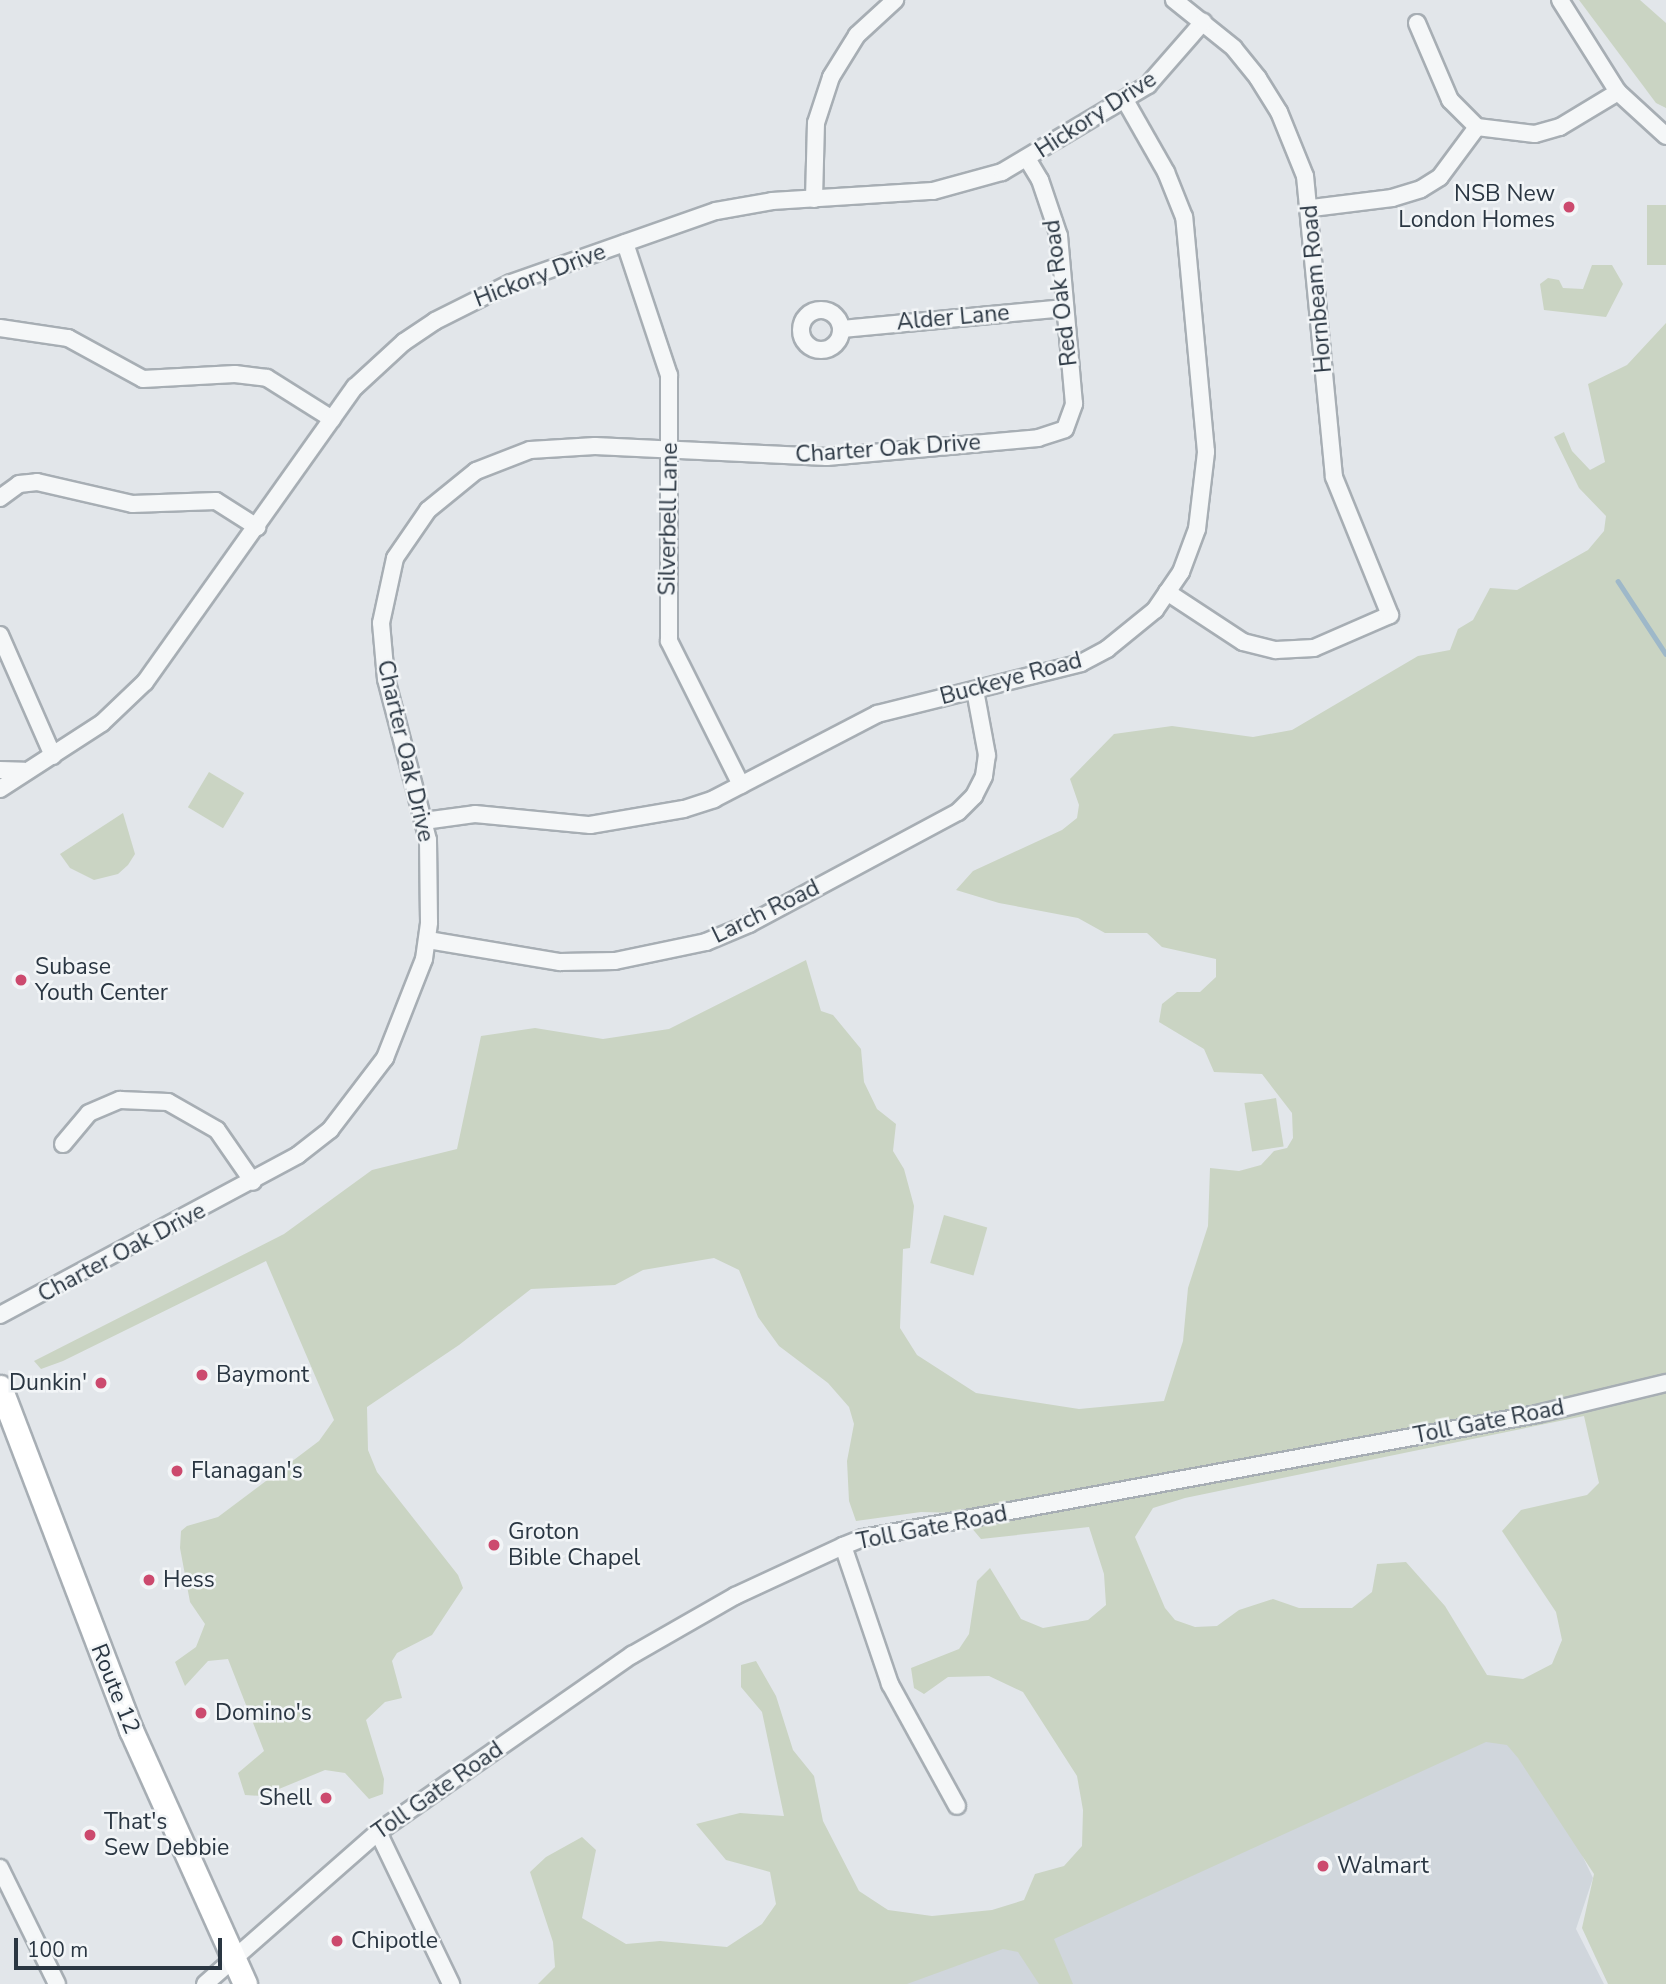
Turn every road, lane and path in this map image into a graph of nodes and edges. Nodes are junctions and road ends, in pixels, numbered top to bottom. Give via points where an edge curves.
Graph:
1 (895, 0) edge
2 (1174, 0) edge
3 (1560, 0) edge
4 (1203, 22) junction
5 (1417, 23) dead end
6 (1618, 92) junction
7 (1125, 100) junction
8 (1477, 127) junction
9 (1666, 136) edge
10 (1028, 160) junction
11 (814, 199) junction
12 (1312, 208) junction
13 (625, 243) junction
14 (1065, 308) junction
15 (0, 328) edge
16 (842, 329) dead end
17 (332, 419) junction
18 (1065, 429) joint
19 (670, 450) junction
20 (0, 498) edge
21 (257, 527) junction
22 (1167, 592) junction
23 (0, 635) edge
24 (975, 690) junction
25 (53, 756) junction
26 (0, 770) edge
27 (24, 771) junction
28 (741, 785) junction
29 (0, 789) edge
30 (425, 821) junction
31 (428, 940) junction
32 (63, 1144) dead end
33 (253, 1182) junction
34 (0, 1315) edge
35 (1666, 1383) edge
36 (0, 1387) edge
37 (843, 1546) junction
38 (957, 1806) dead end
39 (378, 1832) junction
40 (0, 1868) edge
41 (233, 1959) junction
42 (57, 1984) edge
43 (205, 1984) edge
44 (245, 1984) edge
45 (451, 1984) edge

1 - 11 street via 857,35 831,77 817,123
2 - 4 street, Hornbeam Road
3 - 6 street
4 - 7 street, Hickory Drive via 1169,65
4 - 12 street, Hornbeam Road via 1234,48 1279,112 1305,176
5 - 8 street via 1450,100
6 - 8 street via 1560,127 1535,134
6 - 9 street
7 - 10 street, Hickory Drive
7 - 22 street, Buckeye Road via 1178,194 1195,332 1205,489 1197,529 1181,572
8 - 12 street via 1440,177 1421,189 1392,198
10 - 11 street, Hickory Drive via 933,191
10 - 14 street, Red Oak Road via 1054,215
11 - 13 street, Hickory Drive via 716,211
12 - 22 street, Hornbeam Road via 1334,477 1390,615 1314,648 1276,650 1243,642
13 - 17 street, Hickory Drive via 510,283 435,321 376,365
13 - 19 street, Silverbell Lane via 663,349 671,406
14 - 16 street, Alder Lane
14 - 18 street, Red Oak Road via 1074,404
15 - 17 street via 68,338 143,379 235,374 267,378
17 - 21 street, Hickory Drive
18 - 19 street, Charter Oak Drive via 1038,438 827,457
19 - 28 street, Silverbell Lane via 668,641
19 - 30 street, Charter Oak Drive via 559,446 505,458 450,488 412,531 396,558 386,590 382,653
20 - 21 street via 19,484 37,482 132,503 216,500
21 - 25 street, Hickory Drive via 145,682 102,723
22 - 24 street, Buckeye Road via 1135,629 1090,658
23 - 25 street
24 - 28 street, Buckeye Road via 877,714
24 - 31 street, Larch Road via 987,755 974,796 958,812 749,924 706,942 615,961 560,962
25 - 27 street, Hickory Drive
26 - 27 street, Hickory Drive
27 - 29 street, Hickory Drive
28 - 30 street, Buckeye Road via 684,809 612,824 568,825 475,814
30 - 31 street, Charter Oak Drive
31 - 33 street, Charter Oak Drive via 405,1017 360,1097 330,1130
32 - 33 street via 89,1112 120,1100 168,1102 217,1130
33 - 34 street, Charter Oak Drive
35 - 37 street, Toll Gate Road via 1537,1414 863,1538
36 - 41 highway, Route 12 via 122,1707
37 - 38 street via 890,1684
37 - 39 street, Toll Gate Road via 736,1595 632,1655
39 - 41 street, Toll Gate Road
39 - 45 street
40 - 42 street
41 - 43 street, Toll Gate Road
41 - 44 highway, Route 12

